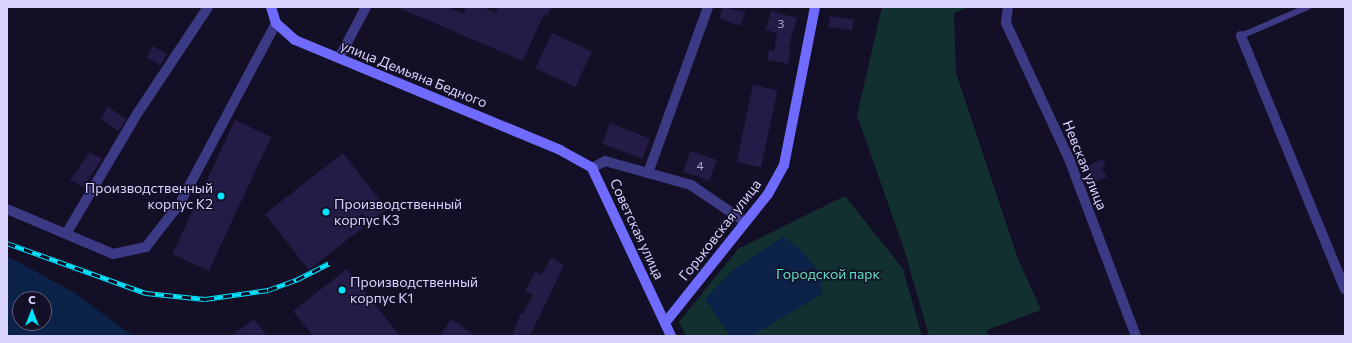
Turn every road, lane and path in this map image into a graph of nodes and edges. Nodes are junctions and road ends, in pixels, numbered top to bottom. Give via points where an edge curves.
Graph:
1 (208, 7) edge
2 (271, 7) edge
3 (366, 7) edge
4 (708, 7) edge
5 (815, 7) edge
6 (1008, 7) edge
7 (1308, 7) edge
8 (276, 22) junction
9 (1241, 36) joint
10 (339, 58) junction
11 (592, 168) junction
12 (648, 173) junction
13 (7, 209) edge
14 (745, 222) junction
15 (66, 234) junction
16 (1345, 289) edge
17 (665, 323) junction
18 (671, 336) edge
19 (1136, 336) edge

1 - 15 street via 137,114
2 - 8 main road, улица Демьяна Бедного
3 - 10 street
4 - 12 street
5 - 14 main road, Горьковская улица via 784,165 768,194
6 - 19 street, Невская улица via 1006,23 1069,159
7 - 9 lane
8 - 10 main road, улица Демьяна Бедного via 295,40
8 - 15 street via 180,203 146,247 113,254
9 - 16 street
10 - 11 main road, улица Демьяна Бедного via 560,150
11 - 12 street via 605,161
11 - 17 main road, Советская улица
12 - 14 street via 691,185
13 - 15 street
14 - 17 main road, Горьковская улица
17 - 18 main road, Советская улица

